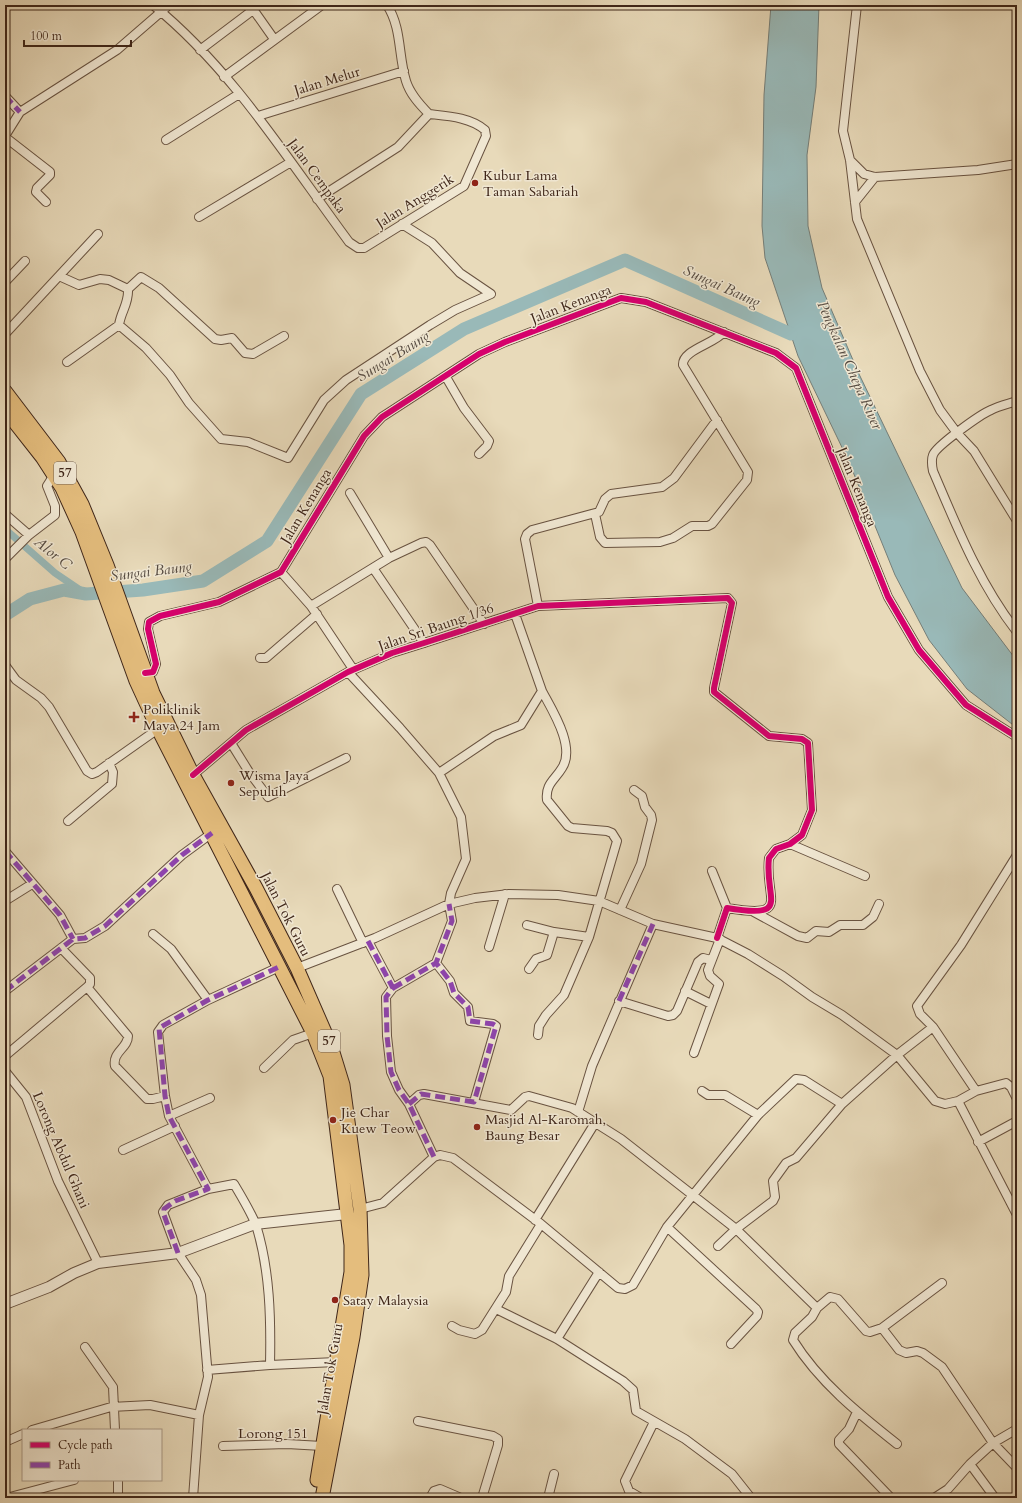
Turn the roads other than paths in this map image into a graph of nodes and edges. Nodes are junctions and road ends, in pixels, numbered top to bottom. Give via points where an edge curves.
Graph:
1 (153, 5) edge
2 (169, 5) edge
3 (322, 5) edge
4 (387, 5) edge
5 (857, 5) edge
6 (251, 8) edge
7 (162, 12) junction
8 (274, 39) junction
9 (200, 50) junction
10 (404, 70) junction
11 (224, 77) junction
12 (239, 94) junction
13 (5, 96) edge
14 (20, 112) junction
15 (429, 114) junction
16 (258, 116) junction
17 (5, 136) edge
18 (166, 140) dead end
19 (850, 160) junction
20 (291, 162) junction
21 (1017, 164) edge
22 (875, 177) junction
23 (317, 199) junction
24 (46, 202) dead end
25 (855, 202) junction
26 (199, 217) dead end
27 (402, 224) junction
28 (98, 234) dead end
29 (358, 248) joint
30 (25, 261) dead end
31 (59, 276) junction
32 (5, 282) edge
33 (128, 289) junction
34 (119, 325) junction
35 (724, 332) junction
36 (5, 334) edge
37 (284, 336) dead end
38 (67, 362) dead end
39 (446, 377) junction
40 (5, 391) edge
41 (1017, 401) edge
42 (5, 410) edge
43 (718, 420) junction
44 (957, 433) junction
45 (478, 454) dead end
46 (54, 475) junction
47 (350, 493) dead end
48 (5, 514) edge
49 (596, 514) junction
50 (1017, 522) edge
51 (27, 536) junction
52 (8, 557) edge
53 (389, 558) junction
54 (101, 566) junction
55 (372, 568) junction
56 (281, 572) junction
57 (311, 606) junction
58 (538, 606) junction
59 (317, 614) junction
60 (515, 614) junction
61 (1013, 623) edge
62 (484, 624) junction
63 (122, 627) junction
64 (1017, 632) edge
65 (424, 643) junction
66 (260, 658) dead end
67 (5, 665) edge
68 (351, 671) junction
69 (145, 673) junction
70 (542, 691) junction
71 (158, 728) junction
72 (1017, 737) edge
73 (230, 743) junction
74 (346, 758) dead end
75 (109, 763) junction
76 (438, 773) junction
77 (193, 775) junction
78 (634, 790) dead end
79 (68, 821) dead end
80 (212, 833) junction
81 (790, 844) junction
82 (5, 851) edge
83 (1017, 855) edge
84 (712, 871) dead end
85 (865, 876) dead end
86 (32, 884) junction
87 (337, 889) dead end
88 (505, 894) junction
89 (8, 899) dead end
90 (599, 901) junction
91 (449, 904) junction
92 (879, 904) dead end
93 (727, 908) junction
94 (620, 910) junction
95 (754, 912) junction
96 (653, 924) junction
97 (527, 925) dead end
98 (554, 932) junction
99 (153, 934) dead end
100 (589, 937) junction
101 (719, 938) junction
102 (73, 939) junction
103 (282, 941) junction
104 (366, 942) junction
105 (270, 947) junction
106 (489, 947) dead end
107 (61, 948) junction
108 (711, 960) junction
109 (436, 963) junction
110 (279, 967) junction
111 (297, 968) junction
112 (529, 969) dead end
113 (87, 987) junction
114 (393, 988) junction
115 (5, 991) edge
116 (685, 991) junction
117 (208, 1000) junction
118 (619, 1001) junction
119 (712, 1004) junction
120 (933, 1027) junction
121 (313, 1033) junction
122 (538, 1035) dead end
123 (694, 1053) dead end
124 (897, 1055) junction
125 (5, 1056) edge
126 (264, 1068) dead end
127 (5, 1071) edge
128 (702, 1091) dead end
129 (976, 1091) junction
130 (165, 1096) junction
131 (210, 1098) dead end
132 (1017, 1099) edge
133 (958, 1101) junction
134 (474, 1102) junction
135 (409, 1104) junction
136 (842, 1104) junction
137 (578, 1112) junction
138 (758, 1115) junction
139 (169, 1116) junction
140 (1017, 1121) edge
141 (595, 1123) junction
142 (175, 1126) junction
143 (978, 1142) junction
144 (123, 1150) dead end
145 (434, 1157) junction
146 (208, 1189) junction
147 (694, 1195) junction
148 (360, 1209) junction
149 (347, 1214) junction
150 (1017, 1215) edge
151 (538, 1222) junction
152 (255, 1224) junction
153 (667, 1227) junction
154 (736, 1229) junction
155 (718, 1246) dead end
156 (178, 1252) junction
157 (98, 1263) junction
158 (599, 1272) junction
159 (942, 1283) dead end
160 (5, 1304) edge
161 (817, 1308) junction
162 (496, 1309) junction
163 (452, 1326) dead end
164 (882, 1328) junction
165 (557, 1339) junction
166 (731, 1344) dead end
167 (85, 1347) dead end
168 (336, 1362) junction
169 (270, 1365) junction
170 (207, 1370) junction
171 (114, 1407) junction
172 (857, 1412) junction
173 (199, 1415) junction
174 (418, 1421) dead end
175 (654, 1422) junction
176 (36, 1429) edge
177 (115, 1429) edge
178 (1017, 1429) edge
179 (22, 1434) edge
180 (5, 1442) edge
181 (993, 1443) junction
182 (897, 1444) dead end
183 (223, 1446) dead end
184 (322, 1446) junction
185 (970, 1464) junction
186 (1017, 1468) edge
187 (554, 1474) dead end
188 (70, 1481) edge
189 (118, 1481) edge
190 (6, 1498) edge
191 (118, 1498) edge
192 (193, 1498) edge
193 (314, 1498) edge
194 (322, 1498) edge
195 (430, 1498) edge
196 (461, 1498) edge
197 (482, 1498) edge
198 (548, 1498) edge
199 (641, 1498) edge
200 (751, 1498) edge
201 (891, 1498) edge
202 (934, 1498) edge
203 (995, 1498) edge

1 - 7 street, Jalan Cempaka
2 - 7 street
3 - 8 street
4 - 10 street via 397,25
5 - 19 street via 843,131
6 - 8 street
6 - 9 street
7 - 9 street, Jalan Cempaka
7 - 14 street via 117,50
8 - 11 street
9 - 11 street, Jalan Cempaka
10 - 15 street via 406,82 413,95
10 - 16 street, Jalan Melur
11 - 12 street, Jalan Cempaka
12 - 16 street, Jalan Cempaka
12 - 18 street
13 - 14 street
14 - 17 street
15 - 23 street via 398,147
15 - 27 street, Jalan Anggerik via 455,117 475,124 485,130 486,136 464,186
16 - 20 street, Jalan Cempaka
17 - 24 street via 50,172 36,192
19 - 22 street via 864,174
19 - 25 street
20 - 23 street, Jalan Cempaka
20 - 26 street
21 - 22 street via 978,170
22 - 25 street
23 - 29 street, Jalan Cempaka via 349,242
25 - 44 street via 857,219 920,371 940,410
27 - 29 street, Jalan Anggerik via 370,245
27 - 34 street via 432,243 457,270 492,294 455,310 346,380 324,400 288,458 248,442 221,439 146,348
28 - 31 street
30 - 32 street
31 - 33 street via 79,285 100,279 109,280
31 - 36 street
33 - 34 street via 129,299
33 - 37 street via 138,278 146,278 216,339 232,338 248,354 253,354
34 - 38 street
35 - 39 street, Jalan Kenanga via 646,302 621,298 479,354
35 - 43 street via 716,340 687,354 683,362
35 - 72 street, Jalan Kenanga via 776,353 796,368 888,597 919,650 966,705
39 - 45 street via 464,408 489,441
39 - 56 street, Jalan Kenanga via 382,417 371,427 322,502
40 - 54 main road, Jalan Tok Guru / 57 via 44,441 71,482
41 - 44 street via 990,410
42 - 46 main road, Jalan Tok Guru / 57
43 - 49 street via 666,485 611,494
43 - 49 street via 749,476 712,524 692,526 673,538 660,542 608,543 601,540
44 - 50 street via 988,471
44 - 61 street via 933,454 933,470 962,540 986,585
46 - 51 street via 47,486 55,506 55,515
46 - 54 main road, Jalan Tok Guru / 57
47 - 53 street
48 - 51 street
49 - 58 street via 532,530 527,534 525,539
51 - 52 street
53 - 55 street
53 - 62 street via 421,543 428,543
54 - 63 main road, Jalan Tok Guru / 57
55 - 57 street
55 - 65 street
56 - 57 street
56 - 69 street via 219,602 152,619 148,629 156,664 153,672
57 - 59 street
58 - 60 street, Jalan Sri Baung 1/36
58 - 81 street, Jalan Sri Baung 1/36 via 728,598 731,600 715,693 769,736 802,739 809,747 812,808 803,834
59 - 66 street via 266,658
59 - 68 street
60 - 62 street, Jalan Sri Baung 1/36
60 - 70 street
61 - 64 street
62 - 65 street, Jalan Sri Baung 1/36
63 - 69 main road, Jalan Tok Guru / 57
63 - 71 main road, Jalan Tok Guru / 57 via 136,681
65 - 68 street, Jalan Sri Baung 1/36
67 - 75 street via 16,680 49,707 87,771 92,774
68 - 73 street, Jalan Sri Baung 1/36
68 - 76 street
69 - 77 main road, Jalan Tok Guru / 57
70 - 76 street via 521,725 494,736
70 - 90 street via 566,741 567,751 562,769 548,786 547,800 568,826 608,831 617,841
71 - 75 street
71 - 80 main road, Jalan Tok Guru / 57
73 - 74 street via 268,796
73 - 77 street, Jalan Sri Baung 1/36
75 - 79 street via 113,772 112,784
76 - 91 street via 461,817 465,857
77 - 103 main road, Jalan Tok Guru / 57 via 256,888
78 - 94 street via 642,796 652,820 641,864
80 - 102 street via 182,855 105,926 85,938
80 - 105 main road, Jalan Tok Guru / 57
81 - 85 street
81 - 95 street via 776,849 769,858 772,901 767,910
82 - 86 street
83 - 120 street via 961,945 917,1006 920,1014
84 - 93 street
86 - 89 street
86 - 102 street via 60,915
87 - 104 street
88 - 90 street via 558,895
88 - 91 street
88 - 106 street
90 - 94 street
90 - 100 street
91 - 104 street
91 - 109 street via 452,920
92 - 95 street via 873,916 863,925 840,925 829,932 816,931 807,938 798,936
93 - 95 street
93 - 101 street
94 - 96 street
96 - 101 street
96 - 118 street
97 - 98 street
98 - 100 street
98 - 112 street via 548,953 545,957 536,959
99 - 117 street via 171,949
100 - 122 street via 564,995 546,1015 539,1026
101 - 108 street
101 - 124 street via 783,976
102 - 107 street
103 - 105 main road
103 - 111 main road, Jalan Tok Guru / 57
104 - 111 street
104 - 114 street
105 - 110 main road, Jalan Tok Guru / 57
107 - 113 street via 90,978
107 - 115 street
108 - 116 street via 700,960
108 - 119 street via 708,972 719,984
109 - 114 street
109 - 134 street via 450,981 454,993 468,1007 470,1021 496,1026
110 - 117 street
110 - 121 main road, Jalan Tok Guru / 57
111 - 148 main road, Jalan Tok Guru / 57 via 339,1067
113 - 125 street
113 - 130 street via 128,1036 128,1040 116,1055 115,1066 148,1099
114 - 135 street via 386,997 391,1072
116 - 118 street via 677,1011 671,1016
116 - 119 street
117 - 130 street via 160,1028
118 - 137 street via 592,1066
119 - 123 street
120 - 124 street
120 - 129 street
121 - 126 street via 293,1040
121 - 149 main road, Jalan Tok Guru / 57 via 330,1076
124 - 133 street via 935,1101 946,1104
124 - 136 street
127 - 157 street, Lorong Abdul Ghani via 26,1097 58,1181
128 - 138 street via 708,1096 725,1095
129 - 132 street via 1006,1084 1011,1087
129 - 133 street
130 - 139 street
131 - 139 street
133 - 143 street
134 - 135 street via 421,1094
134 - 137 street via 511,1110 523,1098 529,1096
135 - 145 street
136 - 138 street via 799,1078
136 - 154 street via 796,1158 785,1164 773,1181 773,1201
137 - 141 street
138 - 147 street
139 - 142 street
140 - 143 street
141 - 147 street via 621,1139
141 - 151 street
142 - 144 street
142 - 146 street
143 - 150 street
145 - 148 street via 383,1203
145 - 151 street via 451,1157
146 - 152 street via 234,1184
146 - 156 street via 164,1209
147 - 153 street
147 - 154 street
148 - 194 main road, Jalan Tok Guru / 57 via 362,1275 353,1337
149 - 152 street
149 - 168 main road, Jalan Tok Guru / 57 via 351,1272
151 - 158 street
151 - 162 street via 509,1276 506,1292
152 - 156 street
152 - 169 street via 267,1279
153 - 158 street via 633,1285 625,1289 618,1288
153 - 166 street via 758,1312
154 - 155 street
154 - 161 street
156 - 157 street
156 - 170 street via 200,1289
157 - 160 street via 49,1287
158 - 165 street
159 - 164 street
161 - 164 street via 830,1297 837,1298 866,1331
161 - 172 street via 812,1317 795,1333 793,1340 823,1377
162 - 163 street via 478,1333
162 - 165 street
164 - 181 street via 899,1350 906,1353 923,1353 942,1367
165 - 175 street via 630,1386 635,1409
167 - 171 street via 111,1383
168 - 169 street
168 - 184 main road, Jalan Tok Guru / 57
169 - 170 street
170 - 173 street via 208,1376
171 - 173 street via 150,1405
171 - 176 street
171 - 177 street
172 - 182 street
172 - 201 street via 839,1444
173 - 192 street
174 - 197 street via 498,1439
175 - 199 street via 625,1481 629,1491
175 - 200 street via 685,1439 732,1474
178 - 181 street
179 - 180 street
181 - 185 street
181 - 186 street
183 - 184 street, Lorong 151
184 - 193 main road, Jalan Tok Guru / 57
185 - 202 street via 948,1490
185 - 203 street
187 - 198 street
188 - 190 street
189 - 191 street
195 - 196 street via 434,1491 440,1489

